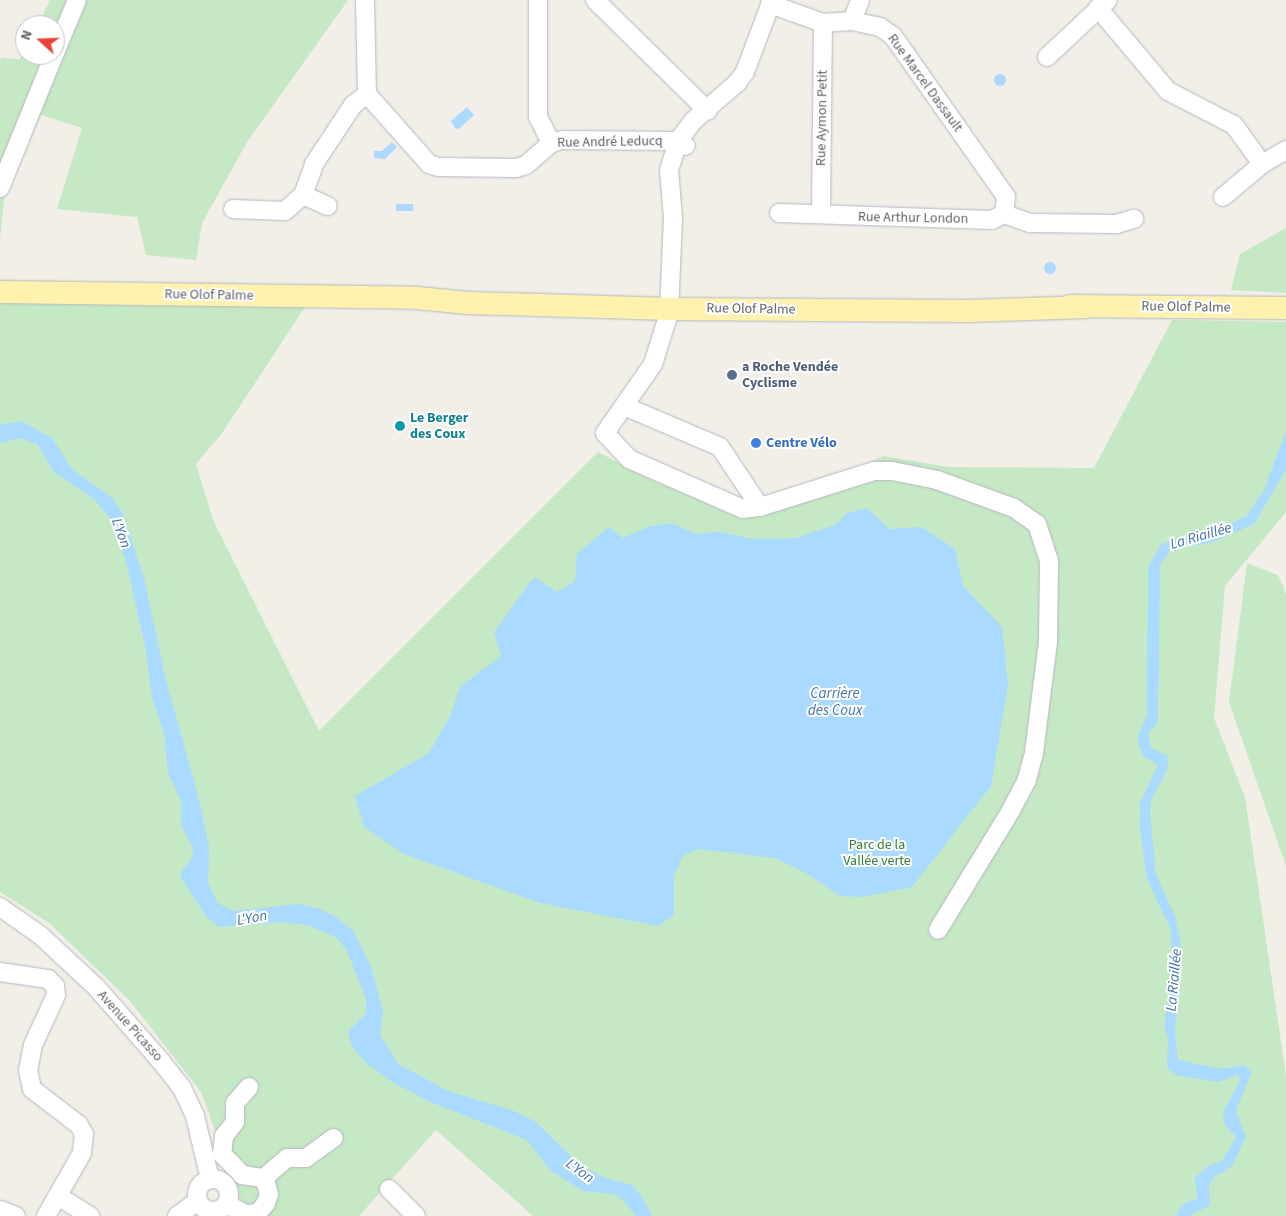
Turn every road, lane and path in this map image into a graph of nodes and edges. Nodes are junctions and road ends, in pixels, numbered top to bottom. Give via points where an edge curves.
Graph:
1 (77, 0) edge
2 (365, 0) edge
3 (538, 0) edge
4 (596, 0) edge
5 (860, 0) edge
6 (771, 2) edge
7 (1103, 4) edge
8 (852, 21) junction
9 (824, 23) junction
10 (65, 29) edge
11 (1047, 57) dead end
12 (50, 65) edge
13 (367, 94) junction
14 (708, 111) junction
15 (551, 143) junction
16 (682, 143) junction
17 (1286, 150) edge
18 (1262, 164) junction
19 (0, 188) edge
20 (303, 195) junction
21 (1223, 196) dead end
22 (328, 206) dead end
23 (233, 209) dead end
24 (779, 213) dead end
25 (821, 213) junction
26 (1004, 214) junction
27 (1134, 219) dead end
28 (0, 292) edge
29 (671, 302) junction
30 (1286, 308) edge
31 (624, 406) junction
32 (760, 507) junction
33 (0, 907) edge
34 (938, 930) dead end
35 (0, 972) edge
36 (249, 1088) dead end
37 (334, 1138) dead end
38 (264, 1178) junction
39 (210, 1179) junction
40 (389, 1189) dead end
41 (58, 1196) junction
42 (198, 1201) junction
43 (0, 1210) edge
44 (219, 1210) edge
45 (245, 1215) edge
46 (16, 1216) edge
47 (46, 1216) edge
48 (90, 1216) edge
49 (176, 1216) edge
50 (416, 1216) edge

1 - 10 street
2 - 13 street
3 - 15 street via 538,117
4 - 14 street
5 - 8 street
6 - 9 street, Rue Marcel Dassault
6 - 14 street via 745,72
7 - 11 street
7 - 18 street via 1168,90 1234,125
8 - 9 street, Rue Marcel Dassault
8 - 26 street, Rue Marcel Dassault via 880,27 893,36 1006,197
9 - 25 street, Rue Aymon Petit
12 - 19 street
13 - 15 street, Rue André Leducq via 422,157 438,167 516,168 526,165
13 - 20 street via 353,105 314,164
14 - 16 street via 693,121
15 - 16 street, Rue André Leducq via 562,140
16 - 29 street via 669,170 672,192
17 - 18 street
18 - 21 street
20 - 22 street
20 - 23 street via 285,212
24 - 25 street, Rue Arthur London
25 - 26 street, Rue Arthur London via 830,216 992,220
26 - 27 street via 1030,223 1116,224
28 - 29 main road, Rue Olof Palme via 417,298 471,293
29 - 30 main road, Rue Olof Palme via 969,300 1086,306
29 - 31 street via 653,364
31 - 32 street via 720,447
31 - 32 street via 605,433 629,459 743,509
32 - 34 street via 874,470 892,471 937,480 1014,508 1037,524 1049,562 1048,642 1034,753 1026,780 1010,812
33 - 39 street, Avenue Picasso via 40,935 96,987 182,1088 194,1116
35 - 41 street via 48,979 55,986 54,1001 33,1045 28,1070 32,1089 79,1125 85,1143
36 - 38 street via 234,1103 235,1122 224,1136 222,1154 242,1175
37 - 38 street via 306,1158 287,1158
38 - 45 street via 268,1194 266,1203 258,1213
39 - 42 street via 199,1187
39 - 44 street via 224,1183 228,1190
40 - 50 street
41 - 47 street
41 - 48 street
42 - 44 street via 203,1208
42 - 49 street
43 - 46 street
44 - 45 street

